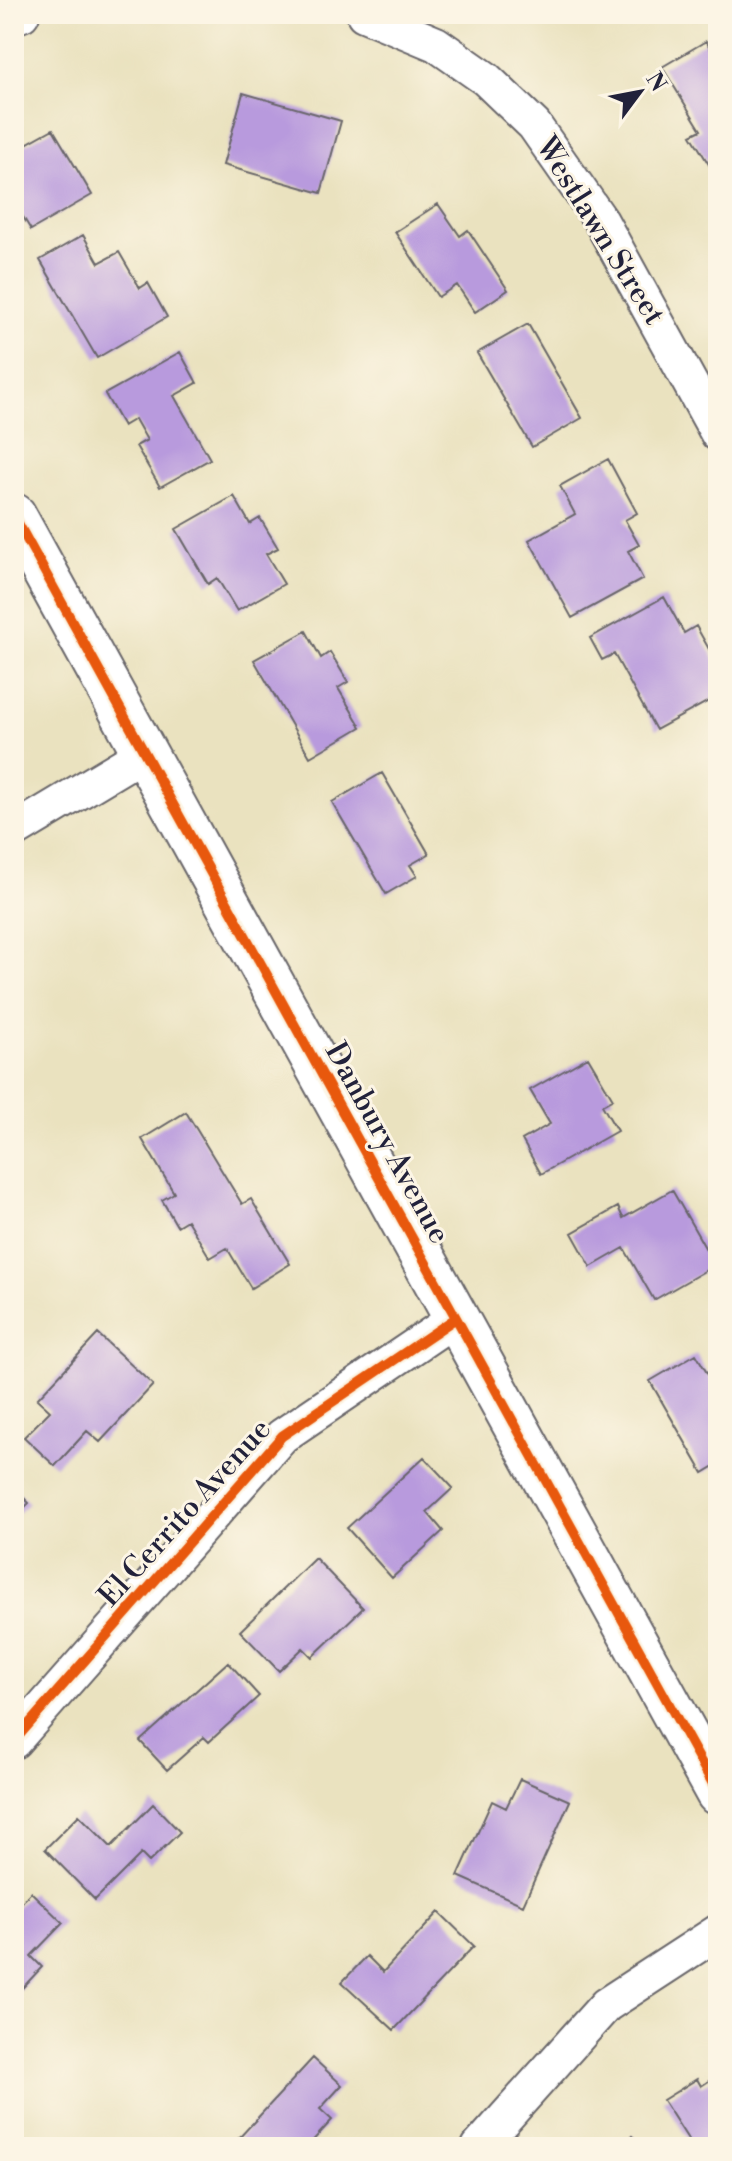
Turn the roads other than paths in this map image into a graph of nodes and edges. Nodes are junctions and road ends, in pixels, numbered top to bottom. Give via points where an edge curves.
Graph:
1 (22, 14) edge
2 (364, 14) edge
3 (14, 17) edge
4 (718, 434) edge
5 (14, 516) edge
6 (144, 753) junction
7 (14, 831) edge
8 (456, 1318) junction
9 (14, 1741) edge
10 (718, 1793) edge
11 (718, 1932) edge
12 (479, 2147) edge

1 - 3 street
2 - 4 street, Westlawn Street via 436,44 486,79 534,125 601,221
5 - 6 street, Danbury Avenue
6 - 7 street
6 - 8 street, Danbury Avenue
8 - 9 street, El Cerrito Avenue via 282,1436
8 - 10 street, Danbury Avenue
11 - 12 street via 606,2005

